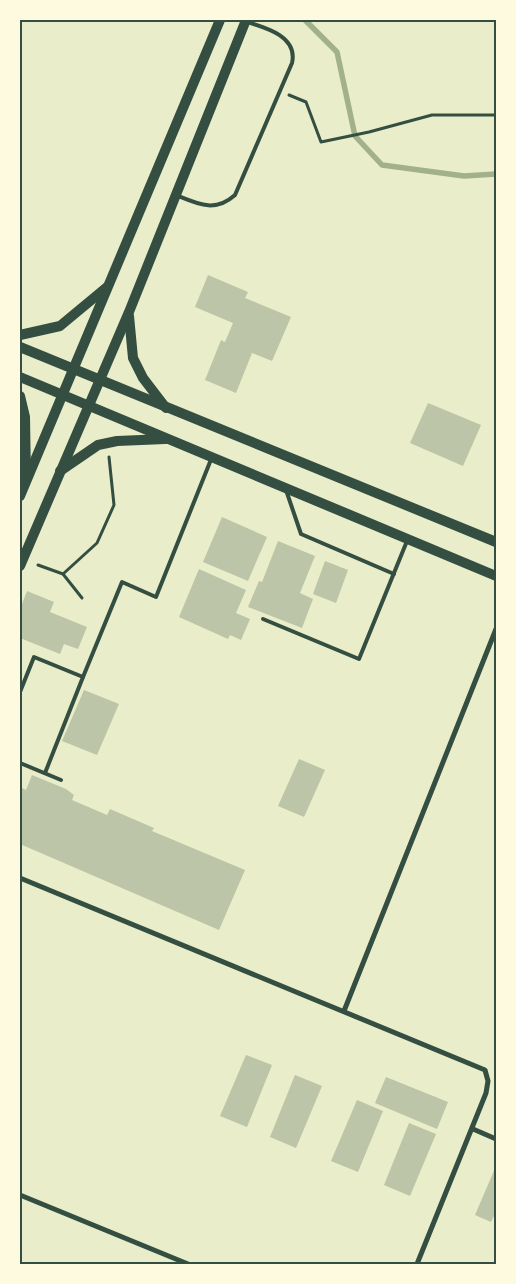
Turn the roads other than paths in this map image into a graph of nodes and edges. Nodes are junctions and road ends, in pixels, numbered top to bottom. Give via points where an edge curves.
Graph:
1 (220, 20) edge
2 (245, 21) edge
3 (176, 195) junction
4 (110, 285) junction
5 (129, 312) junction
6 (20, 335) edge
7 (20, 347) edge
8 (72, 369) junction
9 (20, 376) edge
10 (100, 381) junction
11 (62, 394) junction
12 (20, 396) edge
13 (88, 405) junction
14 (166, 408) junction
15 (168, 439) junction
16 (212, 457) junction
17 (60, 471) junction
18 (26, 482) junction
19 (286, 488) junction
20 (20, 496) edge
21 (408, 539) junction
22 (496, 542) edge
23 (20, 566) edge
24 (394, 574) junction
25 (496, 576) edge
26 (263, 619) dead end
27 (496, 629) edge
28 (83, 677) junction
29 (20, 692) edge
30 (20, 763) edge
31 (45, 773) junction
32 (61, 780) dead end
33 (20, 878) edge
34 (344, 1011) junction
35 (473, 1129) junction
36 (496, 1139) edge
37 (20, 1195) edge
38 (188, 1264) edge
39 (418, 1264) edge

1 - 4 main road
2 - 3 main road
2 - 3 lane via 271,30 286,40 293,56 292,63 235,195 226,204 213,206
3 - 5 main road
4 - 6 main road via 60,326
4 - 8 main road
5 - 10 main road
5 - 14 main road via 133,358 143,378
7 - 8 main road
8 - 10 main road
8 - 11 main road
9 - 11 main road
10 - 13 main road
10 - 14 main road
11 - 13 main road
11 - 18 main road
12 - 18 main road via 25,416
13 - 15 main road
13 - 17 main road
14 - 22 main road
15 - 16 main road
15 - 17 main road via 108,442 88,451
16 - 19 main road
16 - 28 lane via 156,597 122,582
17 - 23 main road
18 - 20 main road
19 - 21 main road
19 - 24 lane via 300,534
21 - 24 lane
21 - 25 main road
24 - 26 lane via 359,659
27 - 34 street
28 - 29 lane via 34,657
28 - 31 lane
30 - 31 lane
31 - 32 lane
33 - 34 street
34 - 35 street via 485,1070 488,1081 486,1093
35 - 36 street
35 - 39 street
37 - 38 street

